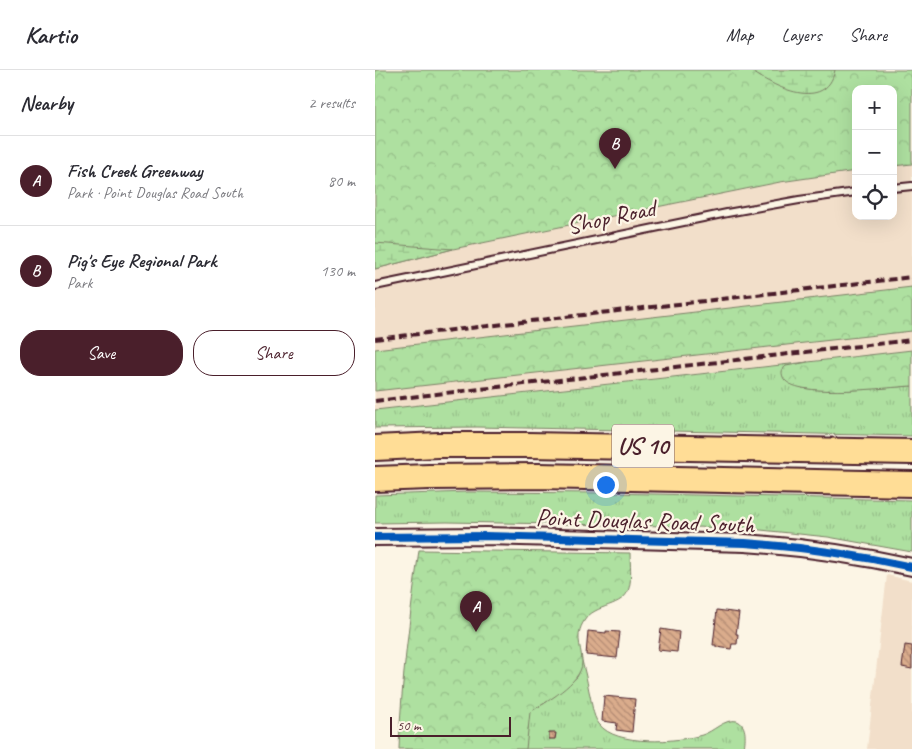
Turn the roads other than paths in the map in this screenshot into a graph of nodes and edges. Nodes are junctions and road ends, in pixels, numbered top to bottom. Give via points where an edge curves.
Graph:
1 (912, 186) edge
2 (897, 188) edge
3 (852, 193) edge
4 (375, 286) edge
5 (375, 448) edge
6 (912, 452) edge
7 (375, 479) edge
8 (912, 484) edge
9 (375, 537) edge
10 (912, 567) edge

1 - 2 lane
3 - 4 lane, Shop Road via 727,213
5 - 6 highway, US 10 via 529,444
7 - 8 highway, US 10 via 529,476
9 - 10 street, Point Douglas Road South via 711,541 833,552

